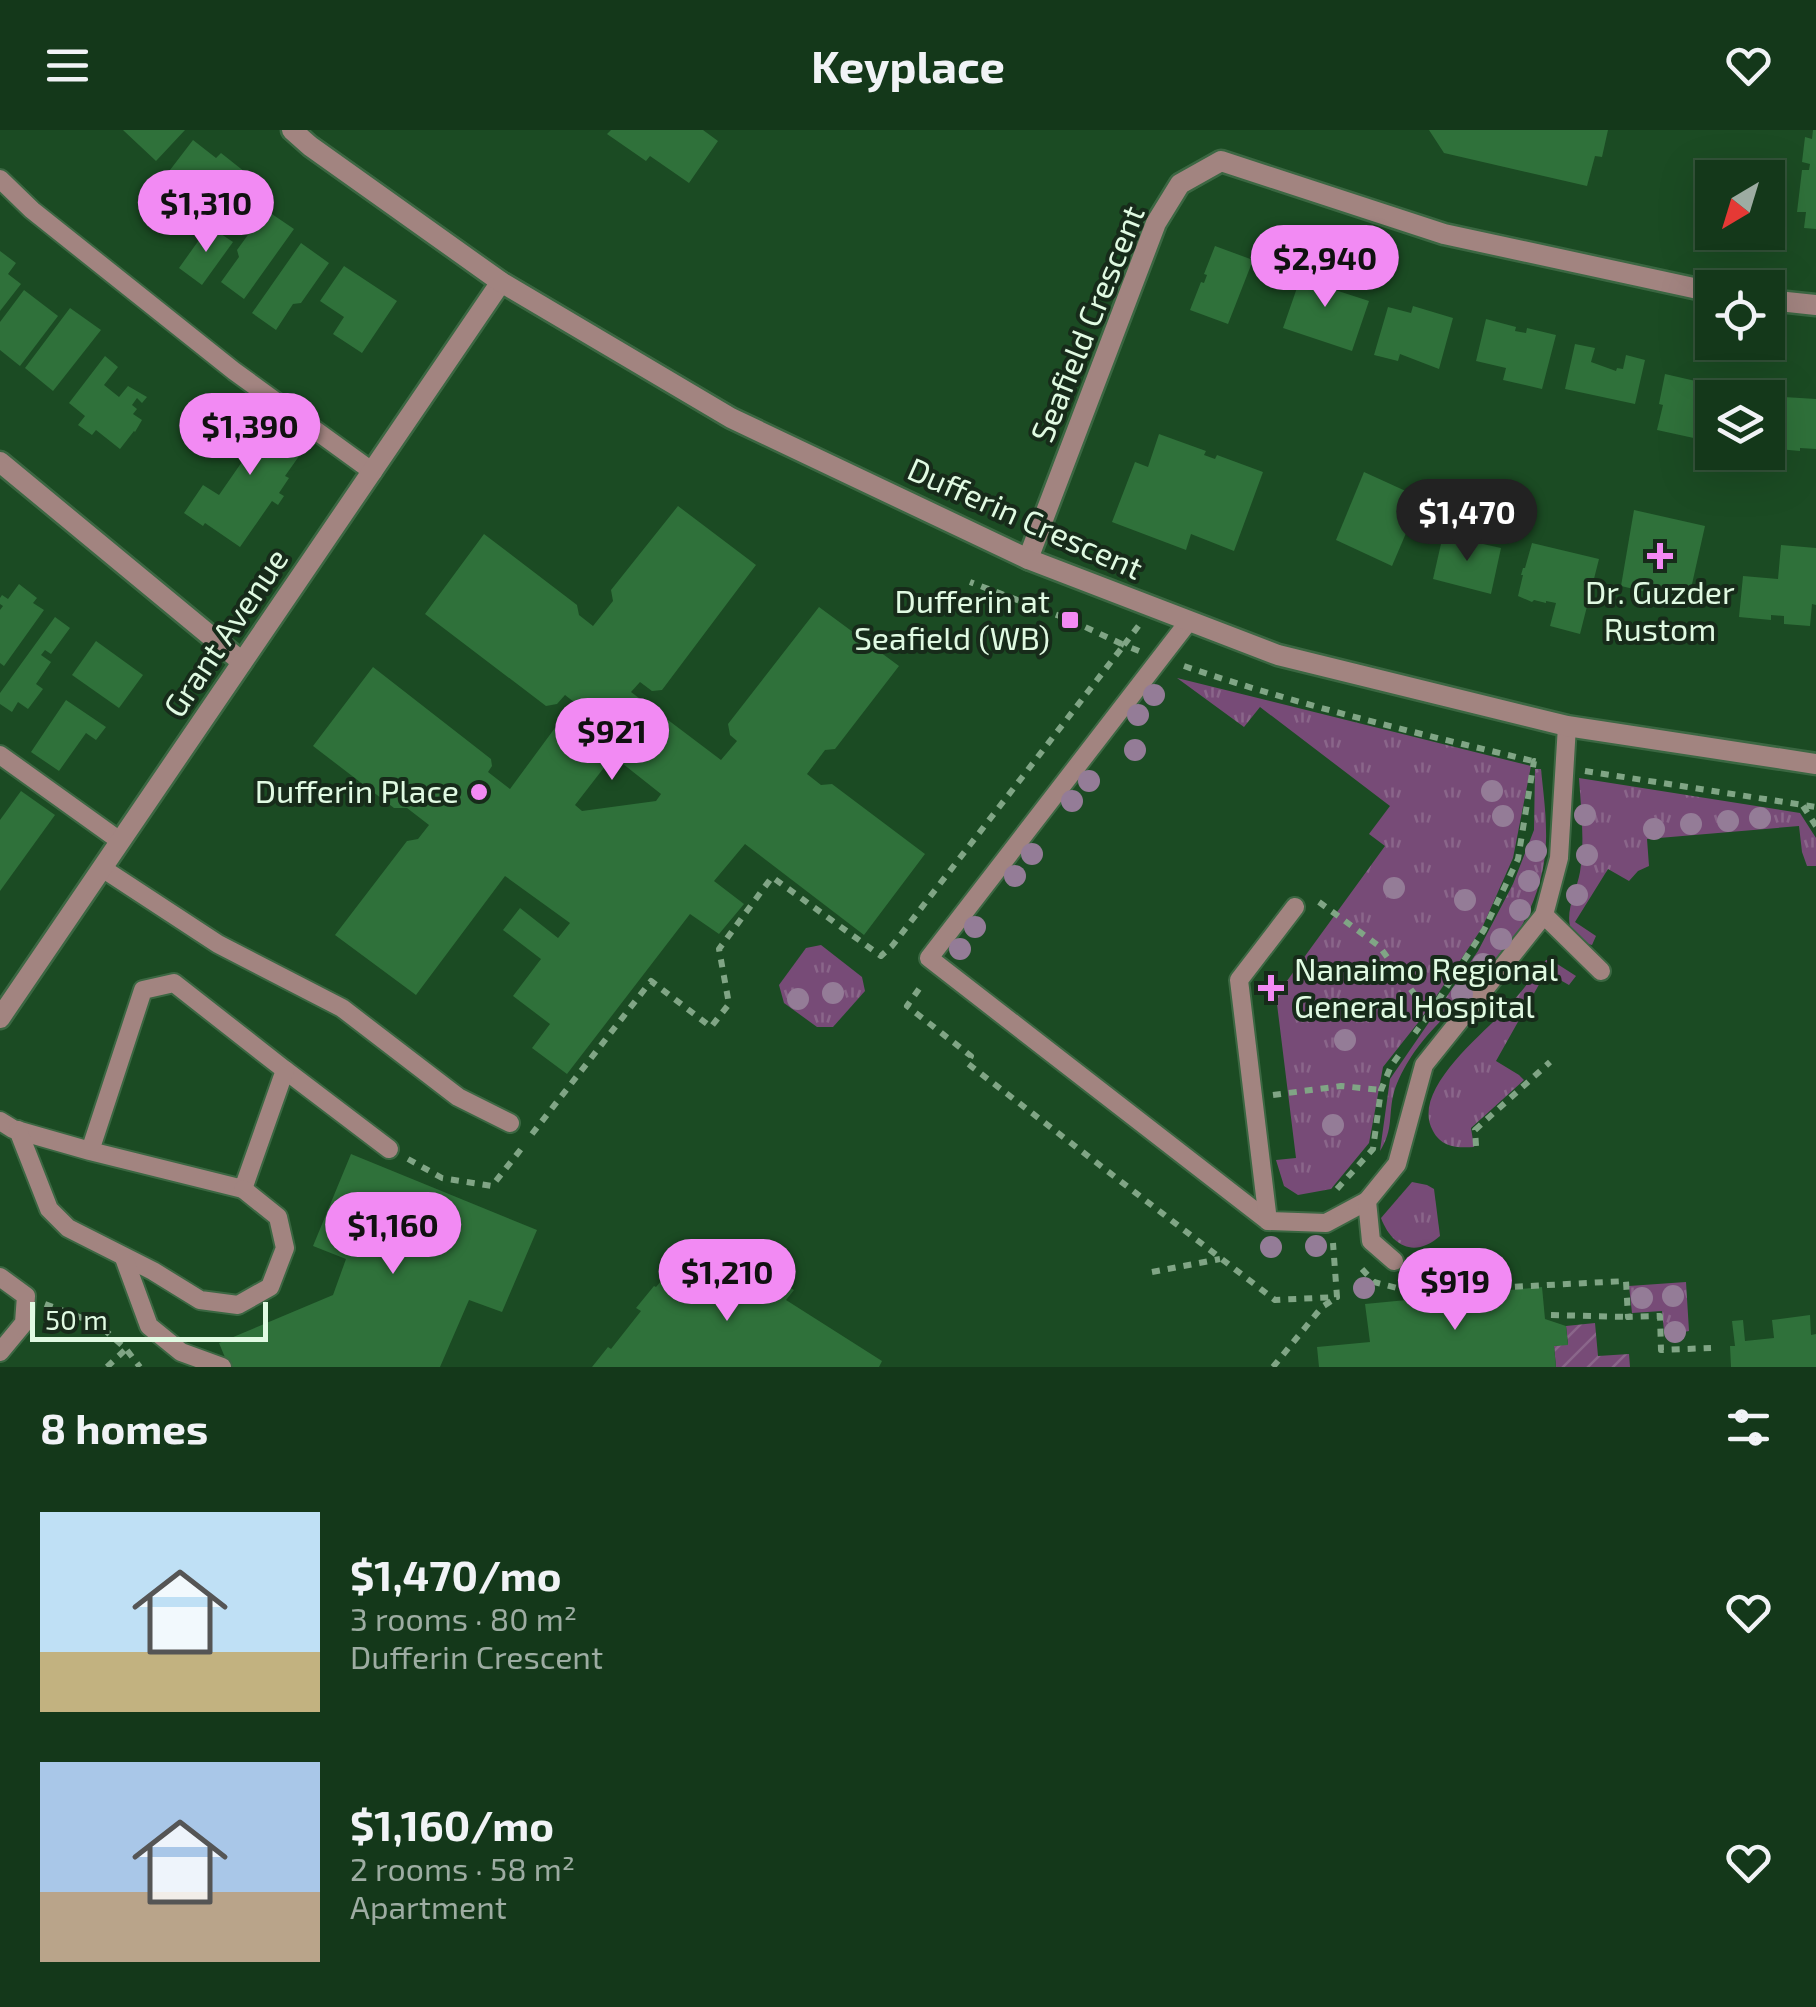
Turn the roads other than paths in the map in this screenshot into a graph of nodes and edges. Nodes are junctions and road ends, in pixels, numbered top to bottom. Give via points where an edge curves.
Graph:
1 (292, 130) edge
2 (0, 179) edge
3 (502, 282) junction
4 (1695, 288) edge
5 (1785, 302) edge
6 (1816, 305) edge
7 (0, 462) edge
8 (373, 472) junction
9 (1028, 560) junction
10 (1189, 621) junction
11 (242, 662) junction
12 (1567, 726) junction
13 (0, 755) edge
14 (1816, 764) edge
15 (120, 841) junction
16 (102, 868) junction
17 (1300, 899) road end
18 (1544, 915) junction
19 (1601, 971) dead end
20 (0, 1018) edge
21 (285, 1070) junction
22 (0, 1121) edge
23 (510, 1123) dead end
24 (18, 1130) junction
25 (389, 1149) road end
26 (90, 1151) junction
27 (243, 1189) junction
28 (1367, 1200) junction
29 (1268, 1221) junction
30 (124, 1258) junction
31 (1394, 1261) dead end
32 (0, 1276) edge
33 (0, 1352) edge
34 (222, 1367) edge

1 - 3 street, Dufferin Crescent
2 - 8 lane via 234,371
3 - 8 street, Grant Avenue
3 - 9 street, Dufferin Crescent via 731,418
4 - 9 street, Seafield Crescent via 1444,234 1221,161 1180,184 1156,223
5 - 6 street
7 - 11 street
8 - 11 street, Grant Avenue
9 - 10 street, Dufferin Crescent
10 - 12 street, Dufferin Crescent via 1278,655
10 - 29 lane via 929,958
11 - 15 street, Grant Avenue
12 - 14 street, Dufferin Crescent
12 - 18 lane via 1559,858
13 - 15 lane
15 - 16 street, Grant Avenue
16 - 20 street, Grant Avenue
16 - 23 lane via 218,944 342,1008 458,1097
17 - 29 lane via 1239,980
18 - 19 lane
18 - 28 lane via 1424,1065 1397,1164
21 - 25 lane
21 - 26 lane via 174,983 143,990
21 - 27 lane
22 - 24 lane
24 - 26 lane
24 - 30 lane via 49,1209 68,1228
26 - 27 lane
27 - 30 lane via 278,1217 284,1248 270,1287 238,1304 200,1300
28 - 29 lane via 1326,1222
28 - 31 lane via 1372,1241
30 - 34 lane via 149,1326 181,1352
32 - 33 lane via 26,1296 24,1323

